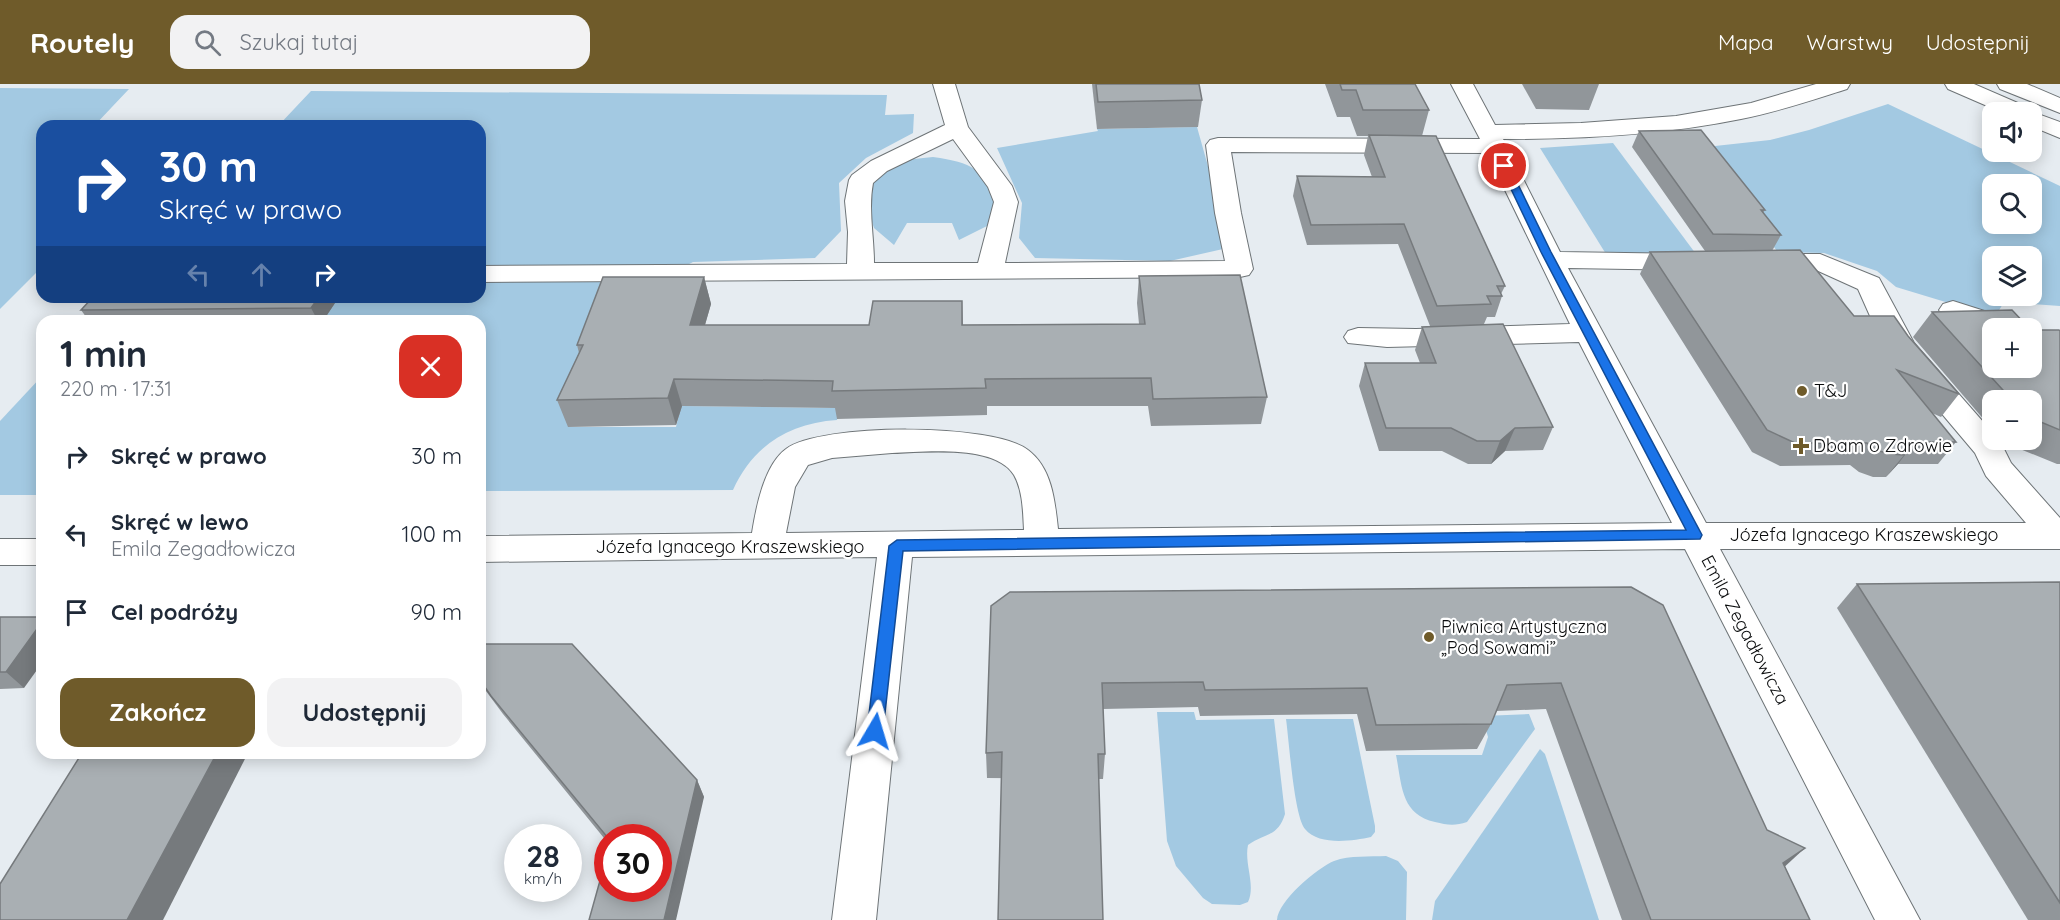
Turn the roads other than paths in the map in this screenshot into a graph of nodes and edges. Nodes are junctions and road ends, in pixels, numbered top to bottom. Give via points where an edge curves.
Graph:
1 (944, 84) edge
2 (1462, 84) edge
3 (1839, 84) edge
4 (1956, 84) edge
5 (2008, 84) edge
6 (1799, 89) edge
7 (1996, 102) edge
8 (2060, 106) edge
9 (2042, 123) edge
10 (957, 128) junction
11 (2060, 131) edge
12 (1491, 139) junction
13 (1550, 260) junction
14 (860, 272) junction
15 (989, 272) junction
16 (486, 274) edge
17 (1953, 310) edge
18 (1982, 319) edge
19 (1588, 333) junction
20 (1358, 337) dead end
21 (1695, 535) junction
22 (2058, 536) edge
23 (1042, 543) junction
24 (897, 546) junction
25 (766, 547) junction
26 (486, 549) edge
27 (0, 552) edge
28 (36, 552) edge
29 (854, 920) edge
30 (1898, 920) edge

1 - 10 street
2 - 12 street, Emila Zegadłowicza
3 - 6 street
4 - 7 street
5 - 8 street
6 - 12 street via 1757,108 1699,119
9 - 11 street
10 - 14 street via 879,165 861,180 857,201
10 - 15 street via 1000,186 1006,202
12 - 13 street, Emila Zegadłowicza
12 - 15 street via 1218,145 1240,269
13 - 19 street, Emila Zegadłowicza
13 - 22 street via 1820,262 1869,284 1904,350 1989,449 1997,468
14 - 15 street
14 - 16 street
17 - 18 street
19 - 20 street
19 - 21 street, Emila Zegadłowicza
21 - 22 street, Józefa Ignacego Kraszewskiego
21 - 23 street, Józefa Ignacego Kraszewskiego
21 - 30 street, Emila Zegadłowicza
23 - 24 street, Józefa Ignacego Kraszewskiego
23 - 25 street via 1033,479 1024,464 1013,454 966,442 842,444 799,456 785,472
24 - 25 street, Józefa Ignacego Kraszewskiego
24 - 29 street
25 - 26 street, Józefa Ignacego Kraszewskiego
27 - 28 street

